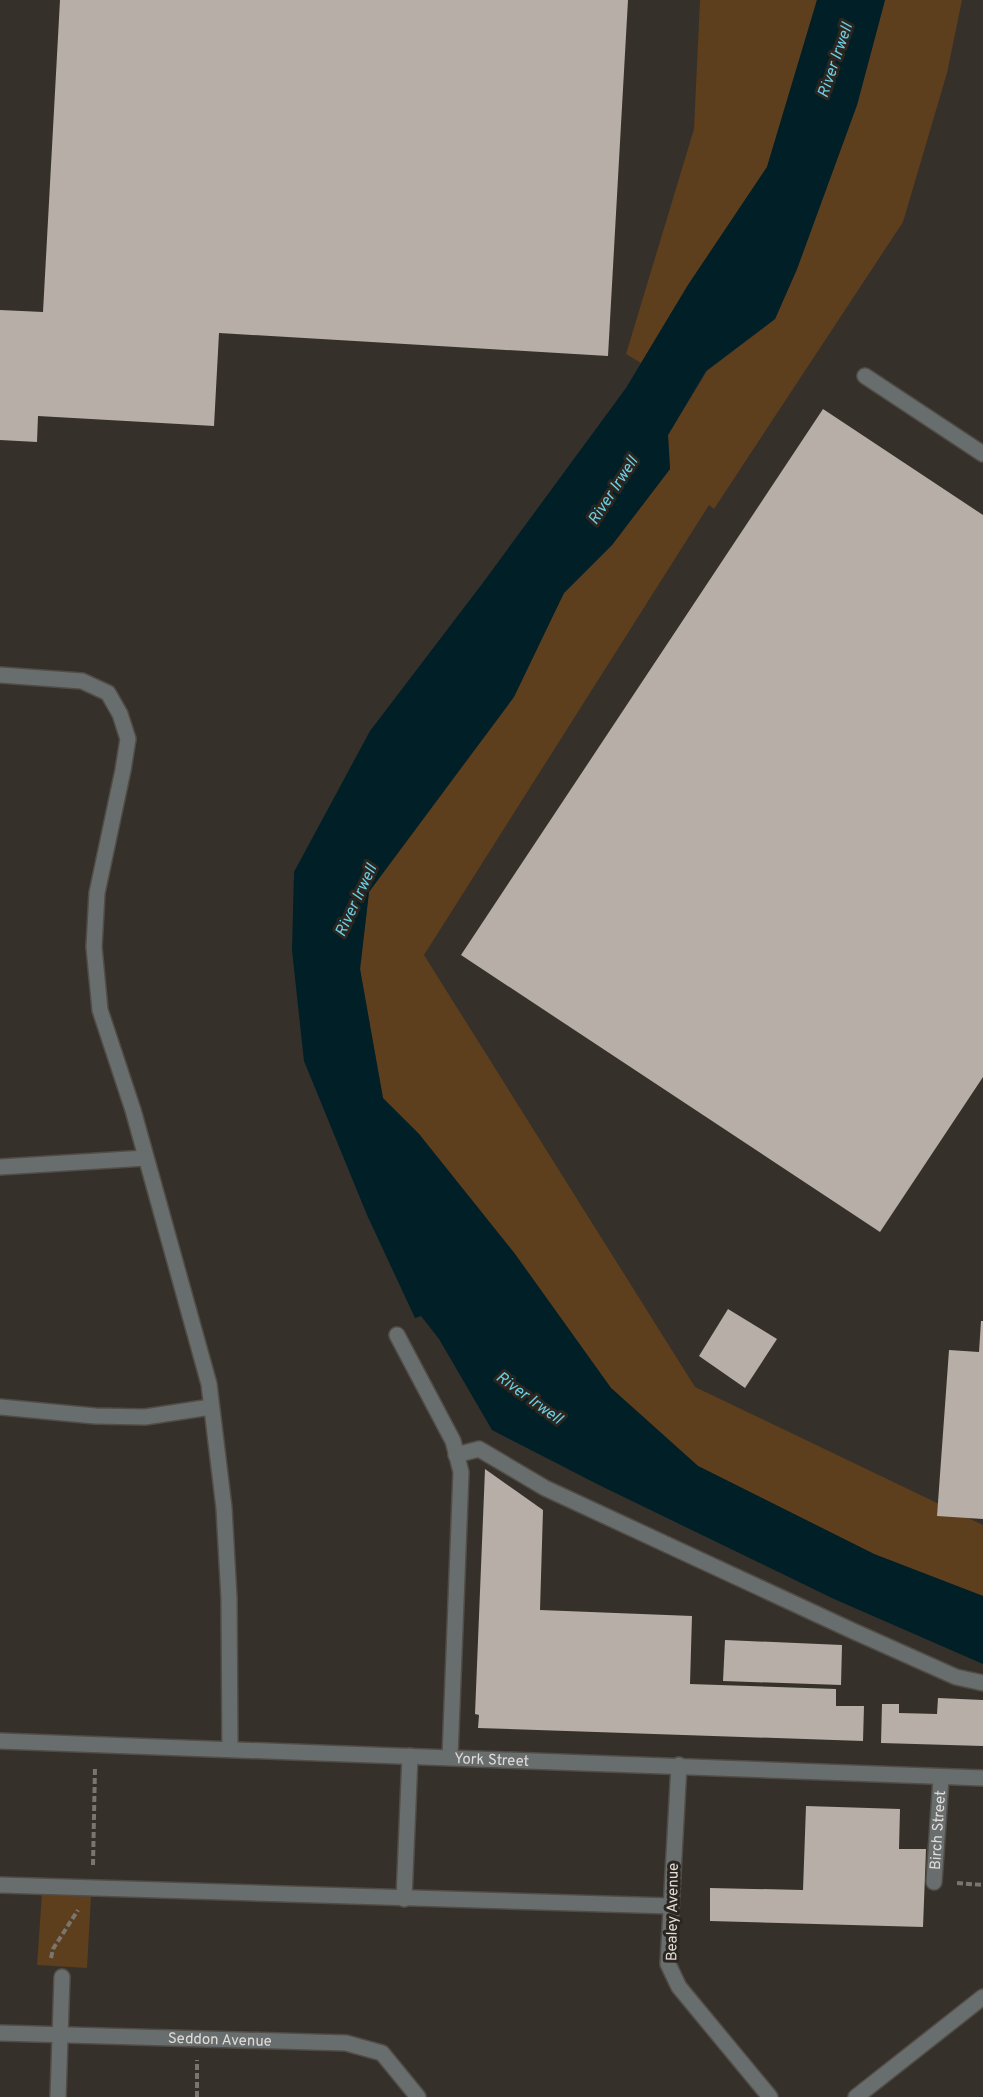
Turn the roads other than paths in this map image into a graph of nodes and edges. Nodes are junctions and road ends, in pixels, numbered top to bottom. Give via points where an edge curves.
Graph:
1 (865, 376) dead end
2 (983, 454) edge
3 (0, 675) edge
4 (146, 1158) junction
5 (0, 1167) edge
6 (397, 1335) dead end
7 (0, 1407) edge
8 (211, 1407) junction
9 (456, 1455) junction
10 (983, 1683) edge
11 (0, 1741) edge
12 (230, 1749) junction
13 (410, 1756) junction
14 (450, 1757) junction
15 (679, 1766) junction
16 (941, 1778) junction
17 (983, 1778) edge
18 (934, 1882) dead end
19 (0, 1885) edge
20 (404, 1899) junction
21 (670, 1906) junction
22 (62, 1977) dead end
23 (983, 1998) edge
24 (0, 2033) edge
25 (61, 2035) junction
26 (58, 2097) edge
27 (418, 2097) edge
28 (770, 2097) edge
29 (856, 2097) edge

1 - 2 street
3 - 4 street via 82,681 108,693 128,739 97,893 94,947 100,1010
4 - 5 street
4 - 8 street via 209,1384
6 - 9 street via 453,1441
7 - 8 street via 146,1417
8 - 12 street via 229,1587
9 - 10 street via 479,1449 545,1488 956,1677
9 - 14 street via 461,1472
11 - 12 street, York Street
12 - 13 street, York Street
13 - 14 street, York Street
13 - 20 street
14 - 15 street, York Street
15 - 16 street, York Street
15 - 21 street, Bealey Avenue
16 - 17 street, York Street
16 - 18 street, Birch Street
19 - 20 street
20 - 21 street
21 - 28 street, Bealey Avenue via 668,1964 679,1987
22 - 25 street
23 - 29 street
24 - 25 street, Seddon Avenue
25 - 26 street
25 - 27 street, Seddon Avenue via 346,2043 382,2053

